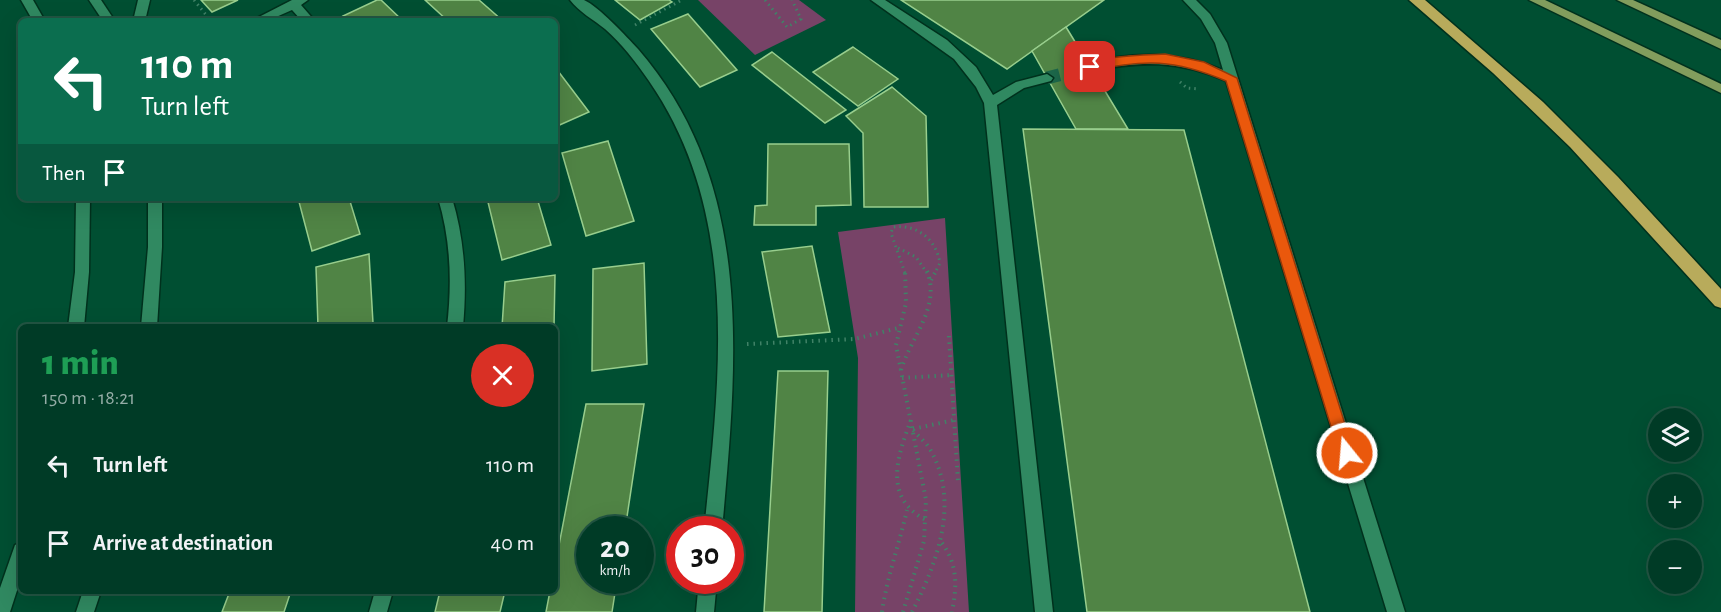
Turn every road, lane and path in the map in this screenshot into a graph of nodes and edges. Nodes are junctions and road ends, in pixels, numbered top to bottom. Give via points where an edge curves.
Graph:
1 (27, 0) edge
2 (95, 0) edge
3 (144, 0) edge
4 (194, 0) edge
5 (576, 0) edge
6 (682, 0) edge
7 (765, 0) edge
8 (792, 0) edge
9 (877, 0) edge
10 (1189, 0) edge
11 (1416, 0) edge
12 (1535, 0) edge
13 (1623, 0) edge
14 (297, 2) edge
15 (37, 18) edge
16 (107, 18) edge
17 (140, 18) edge
18 (209, 18) edge
19 (263, 18) edge
20 (307, 18) edge
21 (617, 34) junction
22 (1721, 45) edge
23 (1090, 67) tunnel mouth
24 (1047, 78) tunnel mouth
25 (1231, 78) junction
26 (1721, 89) edge
27 (990, 103) junction
28 (83, 201) edge
29 (155, 201) edge
30 (446, 201) edge
31 (898, 248) junction
32 (931, 280) junction
33 (1721, 302) edge
34 (76, 324) edge
35 (149, 324) edge
36 (455, 324) edge
37 (898, 328) junction
38 (949, 336) dead end
39 (728, 345) junction
40 (901, 370) junction
41 (952, 375) junction
42 (902, 378) junction
43 (911, 420) junction
44 (954, 420) junction
45 (913, 429) junction
46 (958, 482) dead end
47 (907, 510) junction
48 (714, 516) edge
49 (926, 520) junction
50 (942, 542) junction
51 (18, 560) edge
52 (91, 594) edge
53 (383, 594) edge
54 (707, 594) edge
55 (1, 612) edge
56 (86, 612) edge
57 (378, 612) edge
58 (705, 612) edge
59 (882, 612) edge
60 (903, 612) edge
61 (912, 612) edge
62 (952, 612) edge
63 (1044, 612) edge
64 (1396, 612) edge

1 - 15 street
2 - 16 street
3 - 17 street
4 - 18 path
5 - 21 street
6 - 21 path
7 - 8 path via 787,27 801,19
9 - 27 street via 964,60 983,83
10 - 25 street via 1215,30
11 - 33 highway via 1530,96
12 - 26 main road
13 - 22 main road
14 - 19 street
14 - 20 street
21 - 39 street via 639,58 670,104 692,146 723,256
23 - 25 street via 1128,59 1165,58 1200,65
24 - 27 street via 1020,85
25 - 64 street
27 - 63 street
28 - 34 street
29 - 35 street
30 - 36 street via 458,273
31 - 32 path via 920,260
31 - 32 path via 891,233 893,227 917,230 930,239 940,264
31 - 37 path via 907,284
32 - 40 path via 929,313
37 - 39 path via 855,339
37 - 40 path via 896,345
38 - 41 path
39 - 48 street
40 - 42 path
41 - 42 path
41 - 44 path
42 - 43 path
43 - 45 path
43 - 47 path via 897,471 900,500
44 - 45 path
44 - 46 path
45 - 49 path
45 - 50 path via 925,440 940,473 946,515
47 - 49 path
47 - 59 path via 886,581
49 - 60 path via 920,562
50 - 61 path
50 - 62 path via 955,568
51 - 55 street
52 - 56 street
53 - 57 street
54 - 58 street

